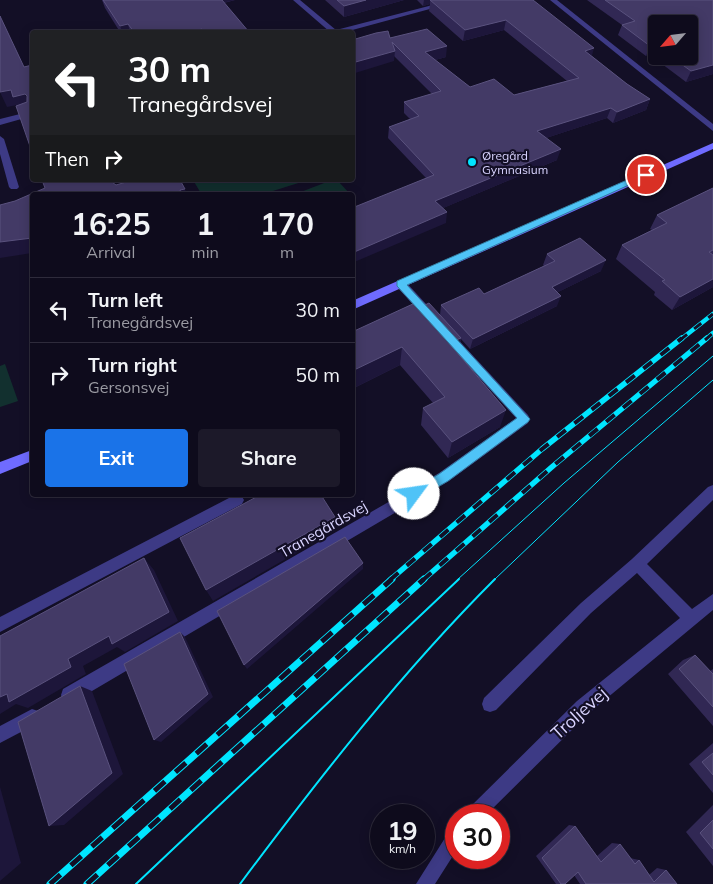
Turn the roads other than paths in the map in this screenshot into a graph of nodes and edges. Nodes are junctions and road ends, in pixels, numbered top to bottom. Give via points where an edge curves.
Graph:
1 (296, 0) edge
2 (460, 0) edge
3 (553, 0) edge
4 (332, 30) edge
5 (346, 30) edge
6 (30, 114) edge
7 (0, 122) edge
8 (713, 128) edge
9 (0, 139) edge
10 (713, 146) edge
11 (14, 187) dead end
12 (401, 284) junction
13 (355, 305) edge
14 (30, 456) edge
15 (0, 468) edge
16 (713, 491) edge
17 (235, 497) edge
18 (637, 564) junction
19 (713, 601) edge
20 (691, 619) junction
21 (0, 625) edge
22 (60, 701) edge
23 (490, 704) dead end
24 (43, 710) edge
25 (0, 735) edge
26 (485, 804) edge
27 (445, 853) edge
28 (425, 884) edge

1 - 4 street
2 - 5 street
3 - 8 street
6 - 7 street
9 - 11 street
10 - 12 street
12 - 13 street
12 - 22 street, Tranegårdsvej via 524,419 444,477
14 - 15 street
16 - 18 street
17 - 21 street via 237,500
18 - 20 street
18 - 23 street via 586,608
19 - 20 street, Troljevej
20 - 26 street, Troljevej via 583,707
24 - 25 street
27 - 28 street

